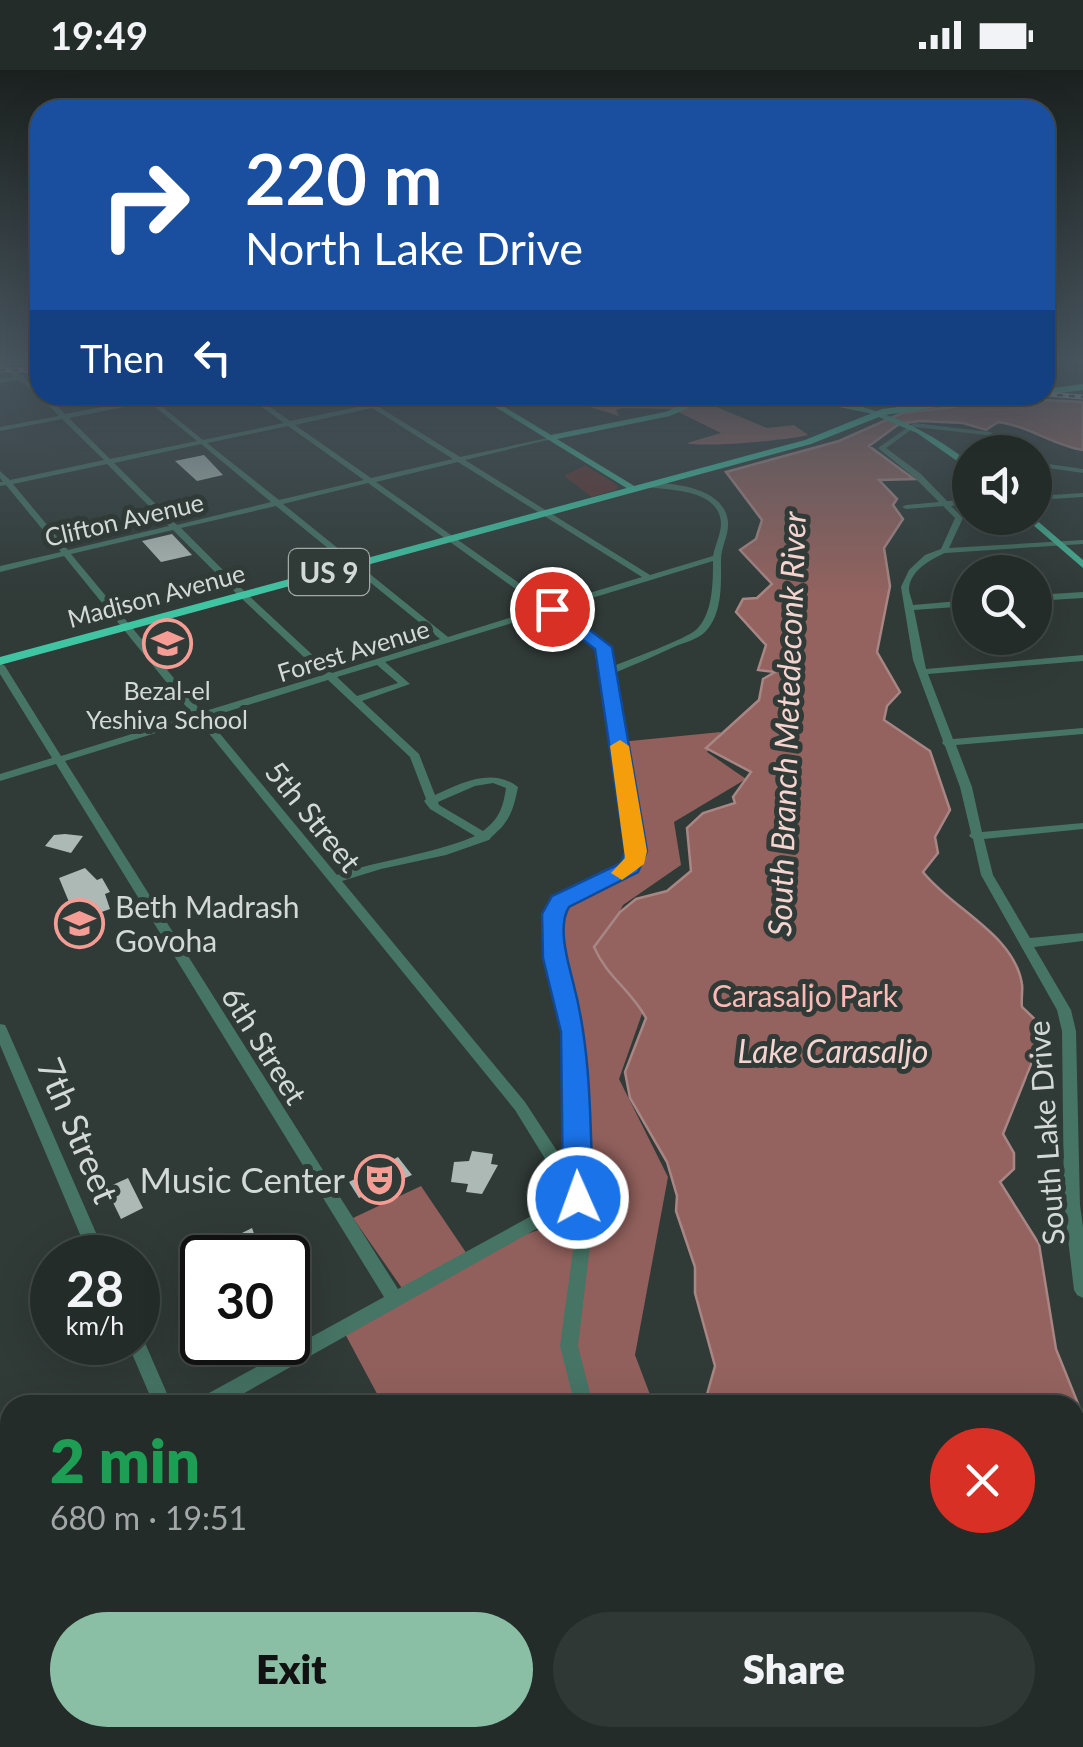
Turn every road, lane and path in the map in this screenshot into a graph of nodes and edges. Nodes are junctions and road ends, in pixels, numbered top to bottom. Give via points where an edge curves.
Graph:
1 (89, 441) edge
2 (206, 441) edge
3 (315, 441) edge
4 (429, 441) edge
5 (536, 441) edge
6 (555, 441) edge
7 (810, 441) edge
8 (890, 441) edge
9 (202, 442) junction
10 (458, 459) junction
11 (109, 462) junction
12 (1052, 466) edge
13 (1083, 470) edge
14 (0, 473) edge
15 (370, 480) junction
16 (4, 484) edge
17 (648, 485) junction
18 (633, 490) junction
19 (1083, 495) edge
20 (1052, 497) edge
21 (276, 503) junction
22 (946, 504) junction
23 (952, 504) edge
24 (906, 507) dead end
25 (546, 514) junction
26 (174, 527) junction
27 (1048, 535) edge
28 (452, 538) junction
29 (1083, 542) edge
30 (1058, 543) junction
31 (944, 551) junction
32 (66, 553) junction
33 (717, 557) junction
34 (352, 565) junction
35 (1083, 565) edge
36 (0, 569) edge
37 (649, 578) junction
38 (243, 595) junction
39 (1083, 595) edge
40 (1052, 597) edge
41 (952, 604) edge
42 (909, 608) junction
43 (552, 609) junction
44 (126, 626) junction
45 (448, 641) junction
46 (1083, 658) edge
47 (379, 662) junction
48 (0, 663) edge
49 (922, 672) junction
50 (606, 673) junction
51 (330, 677) junction
52 (355, 700) junction
53 (202, 717) junction
54 (1083, 731) edge
55 (947, 743) junction
56 (59, 761) junction
57 (0, 778) edge
58 (430, 800) junction
59 (1083, 826) edge
60 (975, 836) junction
61 (485, 837) junction
62 (334, 880) junction
63 (1083, 937) edge
64 (1027, 943) junction
65 (0, 1029) edge
66 (578, 1198) junction
67 (89, 1235) edge
68 (1083, 1290) edge
69 (393, 1297) junction
70 (146, 1365) edge
71 (159, 1395) edge
72 (223, 1395) edge
73 (581, 1395) edge

1 - 11 street
2 - 9 street
3 - 15 street
4 - 10 street
5 - 10 street, Clifton Avenue
6 - 18 main road
7 - 17 highway, Madison Avenue / US 9
8 - 22 street via 881,448
9 - 11 street
9 - 21 street
10 - 15 street, Clifton Avenue
10 - 25 street
11 - 16 street
11 - 26 street
12 - 13 street
14 - 16 street, 5th Street
15 - 21 street, Clifton Avenue
15 - 28 street
16 - 32 street, 5th Street
17 - 18 highway, Madison Avenue / US 9
17 - 33 street via 694,491 716,506 725,526
18 - 25 highway, Madison Avenue / US 9
19 - 20 street
21 - 26 street, Clifton Avenue
21 - 34 street
22 - 23 street
22 - 24 street
22 - 31 street via 960,525
25 - 28 highway, Madison Avenue / US 9
25 - 37 street
26 - 32 street, Clifton Avenue
26 - 38 street
27 - 30 main road
28 - 34 highway, Madison Avenue / US 9
28 - 43 street
29 - 30 street
30 - 31 street
30 - 35 main road
31 - 42 street, South Lake Drive via 908,578
32 - 36 street, Clifton Avenue
32 - 44 street, 5th Street
33 - 37 street, Forest Avenue
33 - 50 street via 720,582 699,633
34 - 38 highway, Madison Avenue / US 9
34 - 45 street
37 - 43 street, Forest Avenue
38 - 44 highway, Madison Avenue / US 9
38 - 51 street
39 - 40 street
41 - 42 street
42 - 49 street, South Lake Drive
43 - 45 street, Forest Avenue
43 - 50 street via 603,647
44 - 48 highway, Madison Avenue / US 9
44 - 53 street, 5th Street
45 - 47 street, Forest Avenue
46 - 49 street
47 - 51 street, Forest Avenue
47 - 52 street via 405,684
48 - 56 street, 6th Street
49 - 55 street, South Lake Drive
50 - 66 street via 636,859 621,874 560,902 551,927 574,1032
51 - 52 street
51 - 53 street, Forest Avenue
52 - 58 street via 422,770
53 - 56 street, Forest Avenue
53 - 62 street, 5th Street
54 - 55 street
55 - 60 street, South Lake Drive via 966,787
56 - 57 street, Forest Avenue
56 - 69 street, 6th Street
58 - 61 street
58 - 61 street via 488,780 508,782 512,796
59 - 60 street
60 - 64 street, South Lake Drive via 986,875
61 - 62 street
62 - 66 street, 5th Street via 520,1106
63 - 64 street
64 - 68 street, South Lake Drive via 1057,994 1069,1031 1072,1204
65 - 67 street, 7th Street
66 - 69 street
66 - 73 street via 584,1229 569,1346
69 - 72 street
70 - 71 street

